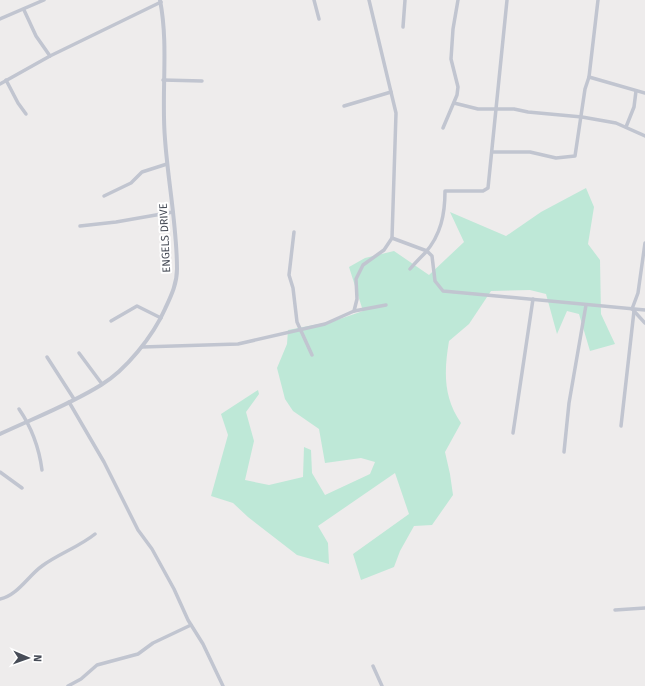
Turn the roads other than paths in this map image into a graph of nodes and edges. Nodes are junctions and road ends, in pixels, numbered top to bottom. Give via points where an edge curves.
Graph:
1 (44, 0) edge
2 (314, 0) edge
3 (369, 0) edge
4 (405, 0) edge
5 (458, 0) edge
6 (507, 0) edge
7 (598, 0) edge
8 (161, 1) edge
9 (24, 10) junction
10 (319, 19) dead end
11 (0, 20) edge
12 (403, 27) dead end
13 (50, 56) junction
14 (589, 77) junction
15 (6, 80) junction
16 (163, 80) junction
17 (202, 81) dead end
18 (0, 84) edge
19 (636, 91) junction
20 (391, 92) junction
21 (645, 93) edge
22 (454, 103) junction
23 (344, 106) dead end
24 (496, 108) junction
25 (26, 114) dead end
26 (582, 117) junction
27 (626, 127) junction
28 (443, 128) dead end
29 (645, 136) edge
30 (493, 152) junction
31 (167, 164) junction
32 (104, 196) dead end
33 (173, 212) junction
34 (80, 226) dead end
35 (294, 232) dead end
36 (392, 238) junction
37 (645, 243) edge
38 (426, 251) junction
39 (410, 269) dead end
40 (645, 269) edge
41 (640, 274) junction
42 (533, 299) junction
43 (586, 304) junction
44 (386, 305) dead end
45 (633, 310) junction
46 (645, 310) edge
47 (354, 311) junction
48 (161, 318) junction
49 (111, 321) dead end
50 (645, 323) edge
51 (302, 329) junction
52 (142, 347) junction
53 (79, 353) dead end
54 (312, 355) dead end
55 (47, 357) dead end
56 (102, 384) junction
57 (74, 399) junction
58 (69, 402) junction
59 (19, 409) dead end
60 (28, 421) junction
61 (621, 426) dead end
62 (513, 433) dead end
63 (0, 434) edge
64 (564, 452) dead end
65 (42, 470) dead end
66 (0, 472) edge
67 (22, 488) dead end
68 (95, 534) dead end
69 (0, 599) edge
70 (645, 608) edge
71 (615, 610) dead end
72 (191, 625) junction
73 (373, 666) dead end
74 (68, 686) edge
75 (223, 686) edge
76 (382, 686) edge

1 - 9 street
2 - 10 street
3 - 20 street
4 - 12 street
5 - 22 street via 452,29 451,59 458,87
6 - 24 street
7 - 14 street
8 - 13 street
8 - 16 street, ENGELS DRIVE
9 - 11 street
9 - 13 street via 36,36
13 - 15 street
14 - 19 street
14 - 26 street
15 - 18 street
15 - 25 street
16 - 17 street
16 - 31 street, ENGELS DRIVE
19 - 21 street
19 - 27 street via 634,107
20 - 23 street
20 - 36 street via 397,127
22 - 24 street via 478,109
22 - 28 street
24 - 26 street
24 - 30 street
26 - 27 street
26 - 30 street via 574,157 556,158 530,152
27 - 29 street
30 - 38 street via 488,188 445,191 445,211 440,230
31 - 32 street via 142,172 131,183
31 - 33 street, ENGELS DRIVE
33 - 34 street
33 - 48 street, ENGELS DRIVE via 177,270 174,288
35 - 51 street via 289,275 294,288 297,322
36 - 38 street
36 - 47 street via 384,250 363,265 356,279 357,299
37 - 41 street
38 - 39 street
38 - 42 street via 432,256 435,281 443,291
40 - 41 street
41 - 45 street
42 - 43 street
42 - 62 street
43 - 45 street
43 - 64 street via 569,403
44 - 47 street
45 - 46 street
45 - 50 street
45 - 61 street
47 - 51 street via 325,324
48 - 49 street via 136,306
48 - 52 street, ENGELS DRIVE
51 - 52 street via 238,344
51 - 54 street
52 - 56 street, ENGELS DRIVE
53 - 56 street
55 - 57 street
56 - 57 street, ENGELS DRIVE
57 - 58 street, ENGELS DRIVE
58 - 60 street, ENGELS DRIVE
58 - 72 street via 104,462 138,530 152,549 174,589
59 - 60 street
60 - 63 street, ENGELS DRIVE
60 - 65 street via 37,442
66 - 67 street
68 - 69 street via 41,567 12,593
70 - 71 street
72 - 74 street via 153,643 138,654 97,665
72 - 75 street
73 - 76 street

